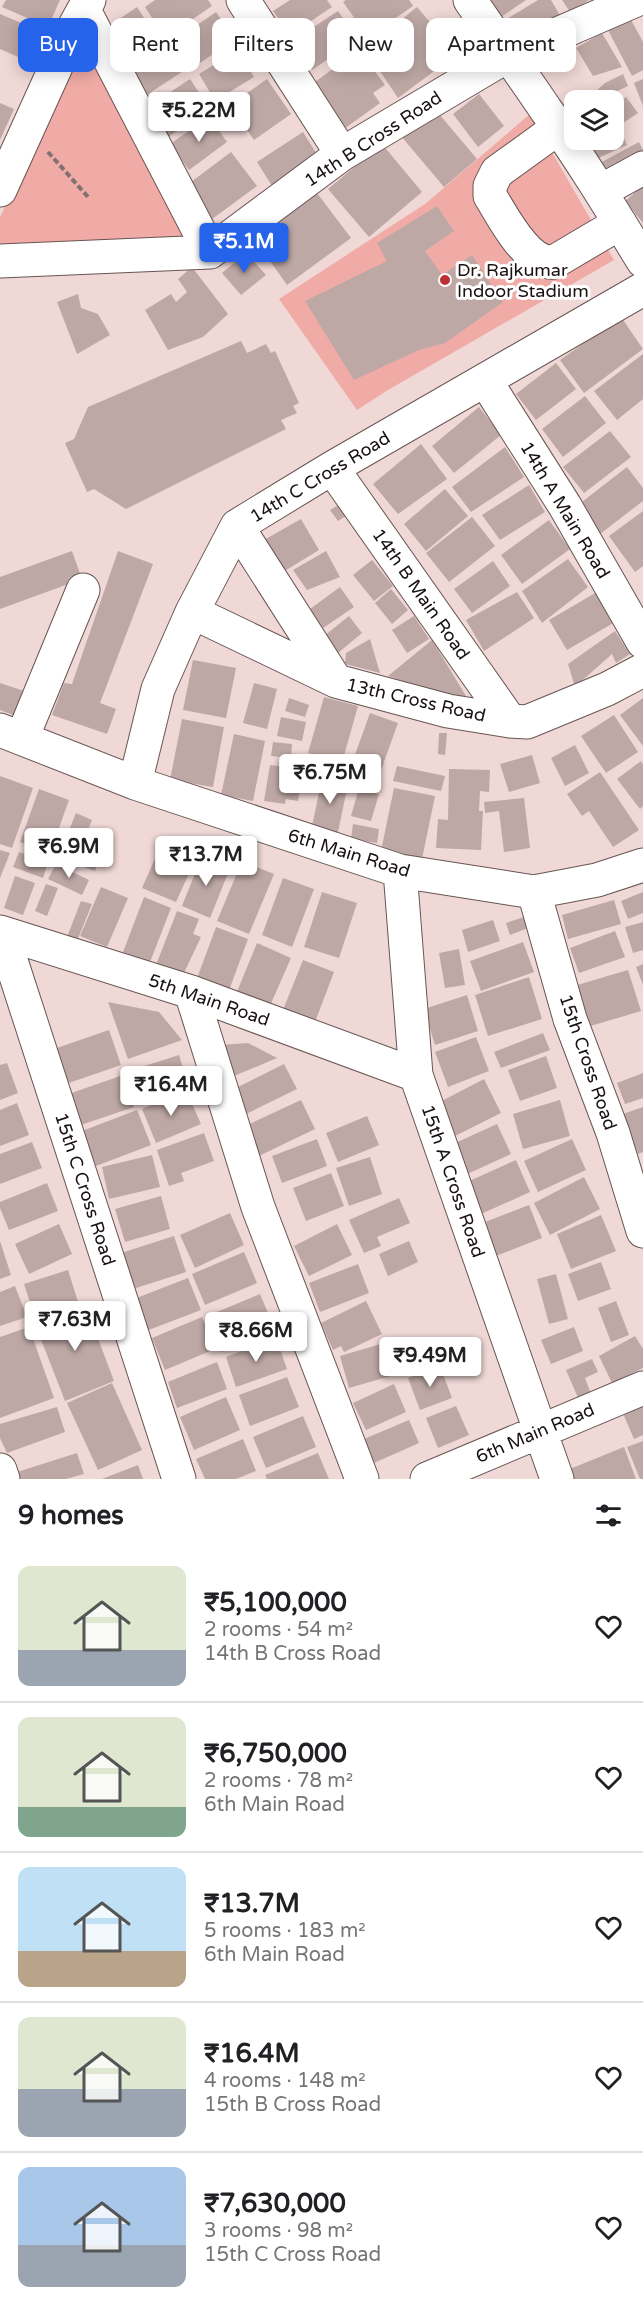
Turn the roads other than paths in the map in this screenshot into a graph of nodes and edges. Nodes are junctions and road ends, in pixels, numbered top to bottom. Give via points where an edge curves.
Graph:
1 (243, 0) edge
2 (470, 0) edge
3 (635, 0) edge
4 (87, 5) edge
5 (643, 11) edge
6 (482, 18) edge
7 (576, 26) edge
8 (480, 72) edge
9 (518, 72) edge
10 (558, 128) junction
11 (342, 154) junction
12 (643, 168) edge
13 (0, 190) edge
14 (601, 191) junction
15 (620, 223) junction
16 (210, 252) junction
17 (0, 261) edge
18 (643, 261) edge
19 (643, 289) edge
20 (485, 380) junction
21 (332, 468) junction
22 (237, 526) junction
23 (83, 590) dead end
24 (192, 612) junction
25 (643, 642) edge
26 (643, 670) edge
27 (336, 681) junction
28 (510, 721) junction
29 (11, 734) edge
30 (135, 783) junction
31 (643, 865) edge
32 (400, 871) junction
33 (534, 892) junction
34 (1, 932) edge
35 (9, 986) edge
36 (191, 992) junction
37 (416, 1075) junction
38 (643, 1231) edge
39 (643, 1388) edge
40 (540, 1430) junction
41 (0, 1470) edge
42 (435, 1477) edge
43 (3, 1479) edge
44 (179, 1479) edge
45 (362, 1479) edge
46 (557, 1479) edge

1 - 11 street
2 - 6 street
3 - 5 street
3 - 7 street, 14th B Cross Road
4 - 13 street
4 - 16 street
8 - 11 street, 14th B Cross Road
9 - 10 street
10 - 14 street
10 - 15 street via 497,172 490,186 490,196 515,235 531,255 546,263
11 - 16 street, 14th B Cross Road
12 - 14 street
14 - 15 street
15 - 18 street
16 - 17 street
19 - 20 street, 14th C Cross Road
20 - 21 street, 14th C Cross Road
20 - 25 street, 14th A Main Road via 565,506
21 - 22 street, 14th C Cross Road
21 - 28 street, 14th B Main Road
22 - 24 street, 14th C Cross Road
22 - 27 street
23 - 29 street
24 - 27 street, 13th Cross Road
24 - 30 street, 14th C Cross Road via 158,689
26 - 28 street, 13th Cross Road via 527,722
27 - 28 street, 13th Cross Road via 448,711
29 - 30 street, 6th Main Road
30 - 32 street, 6th Main Road
31 - 33 street, 6th Main Road via 597,880
32 - 33 street, 6th Main Road
32 - 37 street, 15th A Cross Road
33 - 38 street, 15th Cross Road via 570,1019
34 - 35 street, 15th C Cross Road
34 - 36 street, 5th Main Road
35 - 44 street, 15th C Cross Road
36 - 37 street, 5th Main Road
36 - 45 street via 258,1207
37 - 40 street, 15th A Cross Road
39 - 40 street, 6th Main Road
40 - 42 street, 6th Main Road
40 - 46 street, 15th A Cross Road
41 - 43 street

